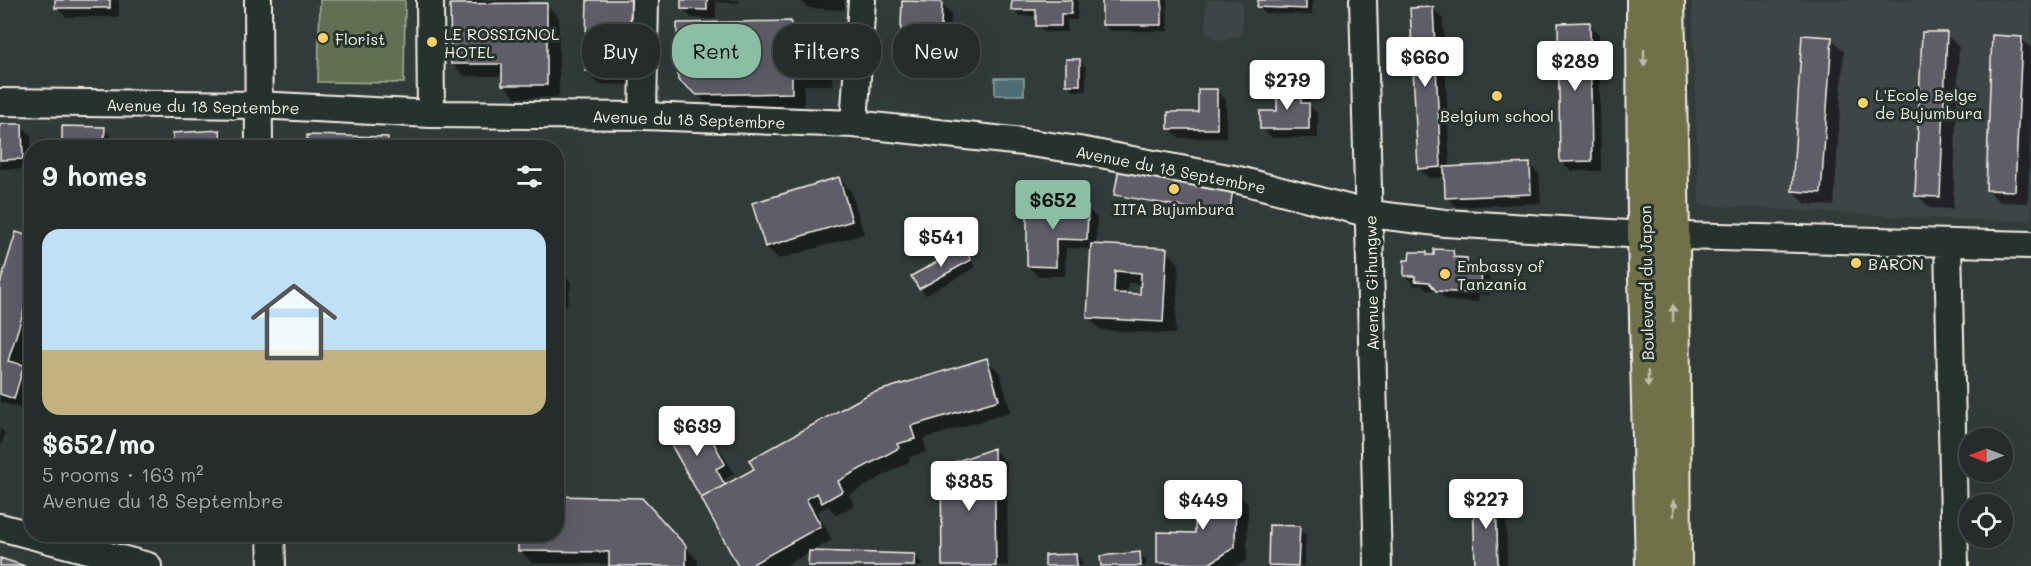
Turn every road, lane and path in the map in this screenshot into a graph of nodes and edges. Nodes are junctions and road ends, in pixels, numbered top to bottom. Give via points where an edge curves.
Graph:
1 (258, 0) edge
2 (430, 0) edge
3 (645, 0) edge
4 (862, 0) edge
5 (1363, 0) edge
6 (1643, 0) edge
7 (1668, 0) edge
8 (0, 102) edge
9 (257, 105) junction
10 (431, 114) junction
11 (644, 116) junction
12 (854, 124) junction
13 (259, 140) edge
14 (1370, 214) junction
15 (1658, 235) junction
16 (1948, 243) junction
17 (2031, 245) edge
18 (0, 527) edge
19 (24, 533) edge
20 (57, 542) edge
21 (271, 542) edge
22 (148, 566) edge
23 (272, 566) edge
24 (1378, 566) edge
25 (1653, 566) edge
26 (1675, 566) edge
27 (1955, 566) edge

1 - 9 street
2 - 10 street
3 - 11 street
4 - 12 street
5 - 14 street, Avenue Gihungwe
6 -> 15 main road, Boulevard du Japon
7 - 15 main road, Boulevard du Japon
8 - 9 street, Avenue du 18 Septembre
9 - 10 street, Avenue du 18 Septembre
9 - 13 street
10 - 11 street, Avenue du 18 Septembre
11 - 12 street, Avenue du 18 Septembre
12 - 14 street, Avenue du 18 Septembre via 1078,150 1239,180
14 - 15 street, Avenue du 18 Septembre via 1445,223
14 - 24 street, Avenue Gihungwe
15 - 16 street, Avenue du 18 Septembre
15 -> 25 main road, Boulevard du Japon
26 -> 15 main road, Boulevard du Japon
16 - 17 street, Avenue du 18 Septembre
16 - 27 street
18 - 19 street
20 - 22 street
21 - 23 street

